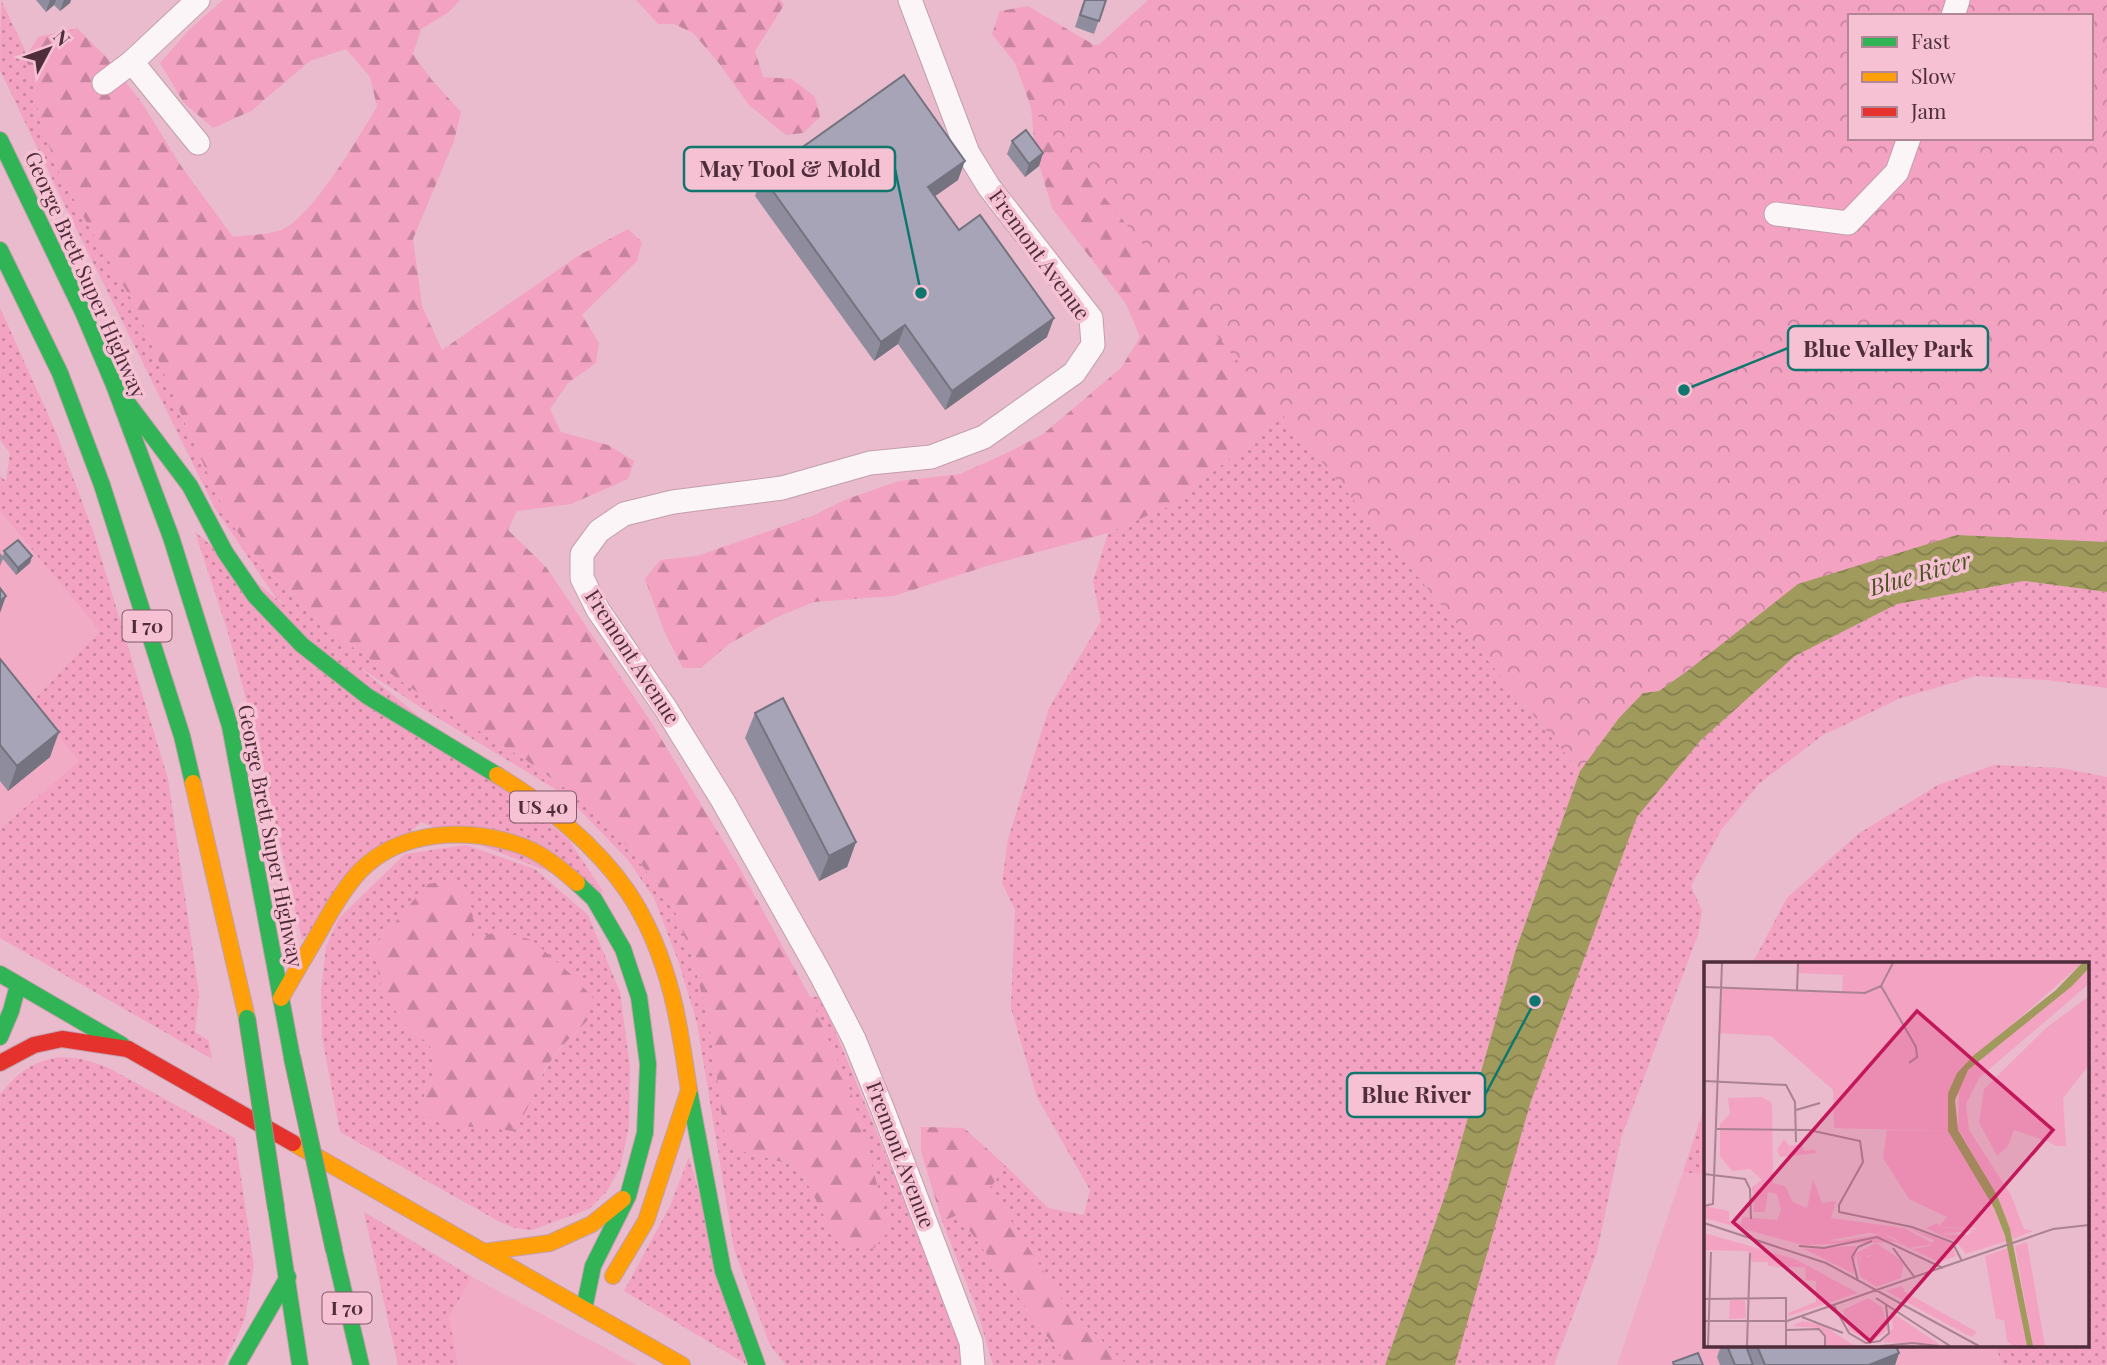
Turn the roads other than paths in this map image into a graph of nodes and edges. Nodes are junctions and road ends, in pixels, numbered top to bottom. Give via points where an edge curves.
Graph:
1 (198, 0) edge
2 (910, 0) edge
3 (132, 61) junction
4 (104, 83) dead end
5 (0, 140) edge
6 (1908, 140) edge
7 (198, 143) dead end
8 (1776, 214) dead end
9 (0, 250) edge
10 (114, 385) junction
11 (0, 974) edge
12 (18, 985) junction
13 (281, 998) junction
14 (0, 1003) edge
15 (0, 1037) edge
16 (128, 1049) junction
17 (0, 1063) edge
18 (690, 1088) junction
19 (628, 1195) junction
20 (484, 1252) junction
21 (288, 1277) junction
22 (584, 1309) junction
23 (237, 1365) edge
24 (300, 1365) edge
25 (361, 1365) edge
26 (682, 1365) edge
27 (757, 1365) edge
28 (974, 1365) edge

1 - 3 street
2 - 28 street, Fremont Avenue via 968,153 1091,318 1093,345 1074,373 1026,409 984,437 931,457 870,463 782,488 624,513 598,531 582,554 582,578 598,610 723,801 854,1039 971,1342
3 - 4 street
3 - 7 street
5 - 10 main road, George Brett Super Highway / I 70
6 - 8 street via 1896,172 1848,223
9 - 21 main road, I 70, bridge via 61,373 182,736 247,1018
10 - 13 main road, George Brett Super Highway / I 70 via 171,537 230,726
10 - 18 main road, US 40 via 190,486 255,596 302,645 367,696 556,816 628,892 654,941 672,995
11 - 12 main road
12 - 14 main road
12 - 15 main road
12 - 16 main road
13 - 19 main road via 337,901 360,871 391,847 424,838 476,834 521,845 558,866 594,899 623,949 639,997 648,1064 645,1133
13 - 25 main road, George Brett Super Highway / I 70, bridge
16 - 17 main road via 62,1039 34,1045
16 - 20 main road
18 - 22 main road via 646,1221 611,1278
18 - 27 main road, US 40 via 723,1271
19 - 20 main road via 592,1224 550,1243
19 - 22 main road via 593,1266
20 - 22 main road
21 - 23 main road
21 - 24 main road, I 70
22 - 26 main road

